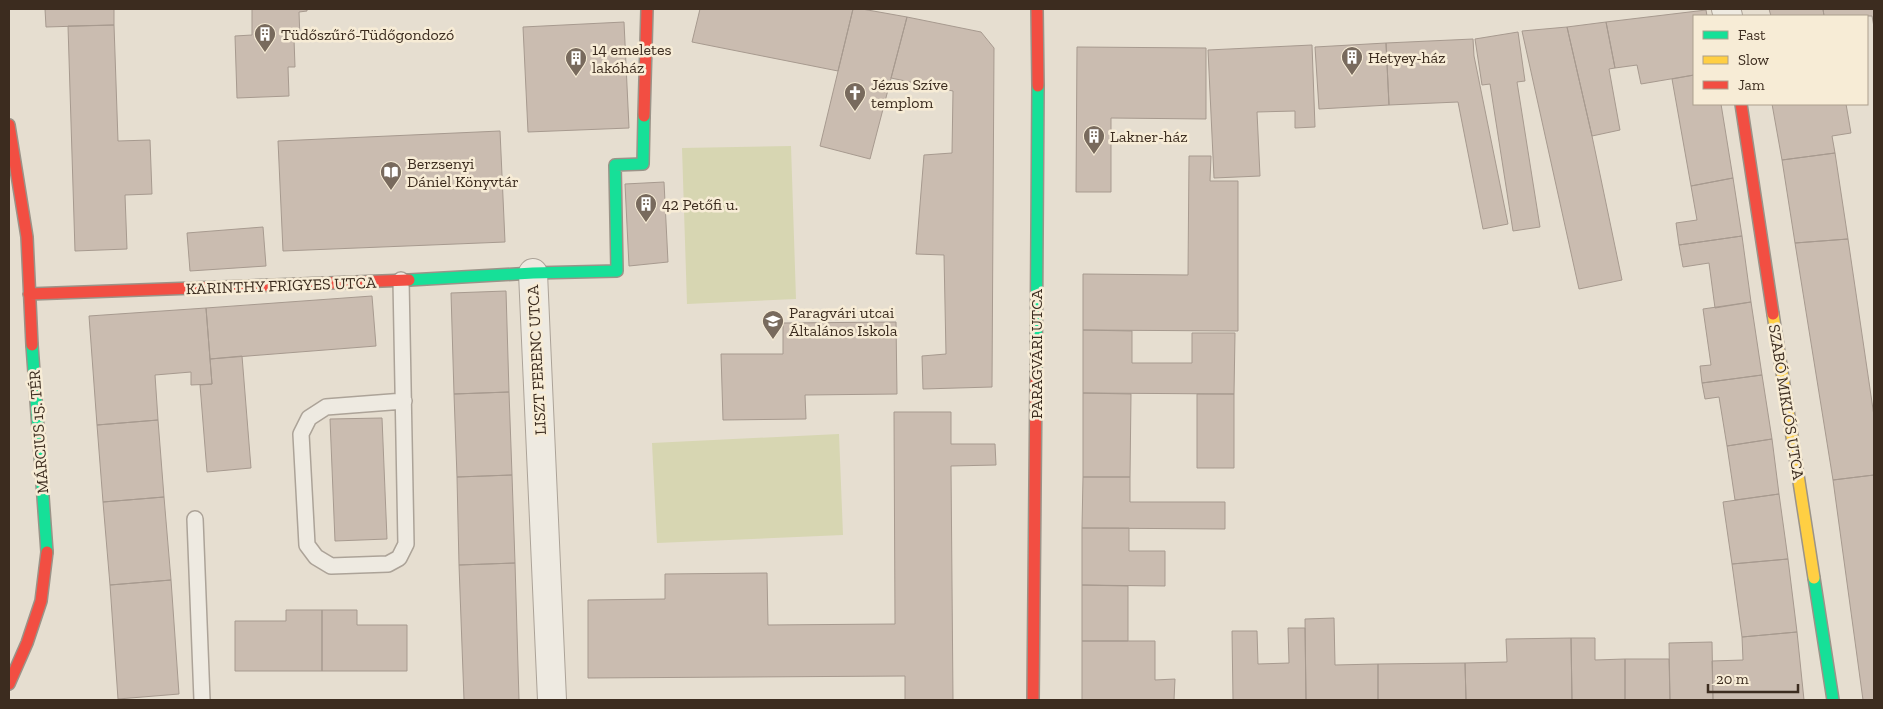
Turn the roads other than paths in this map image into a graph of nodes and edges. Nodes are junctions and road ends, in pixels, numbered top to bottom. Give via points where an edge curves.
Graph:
1 (647, 9) edge
2 (1037, 9) edge
3 (1741, 105) edge
4 (9, 125) edge
5 (12, 166) edge
6 (532, 273) junction
7 (402, 280) junction
8 (28, 294) junction
9 (404, 400) junction
10 (196, 519) dead end
11 (9, 684) edge
12 (202, 700) edge
13 (552, 700) edge
14 (1033, 700) edge
15 (1833, 700) edge

1 - 6 street, LISZT FERENC UTCA via 643,164 615,165 618,271
2 - 14 street, PARAGVÁRI UTCA
3 - 15 street, SZABÓ MIKLÓS UTCA
4 - 5 street, MÁRCIUS 15. TÉR
5 - 8 street, MÁRCIUS 15. TÉR via 27,237
6 - 7 street, KARINTHY FRIGYES UTCA
6 - 13 street, LISZT FERENC UTCA
7 - 8 street, KARINTHY FRIGYES UTCA
7 - 9 lane
8 - 11 street, MÁRCIUS 15. TÉR via 47,556 41,601
9 - 9 lane via 406,544 398,558 388,564 331,566 316,557 307,545 301,434 309,418 326,407
10 - 12 lane

